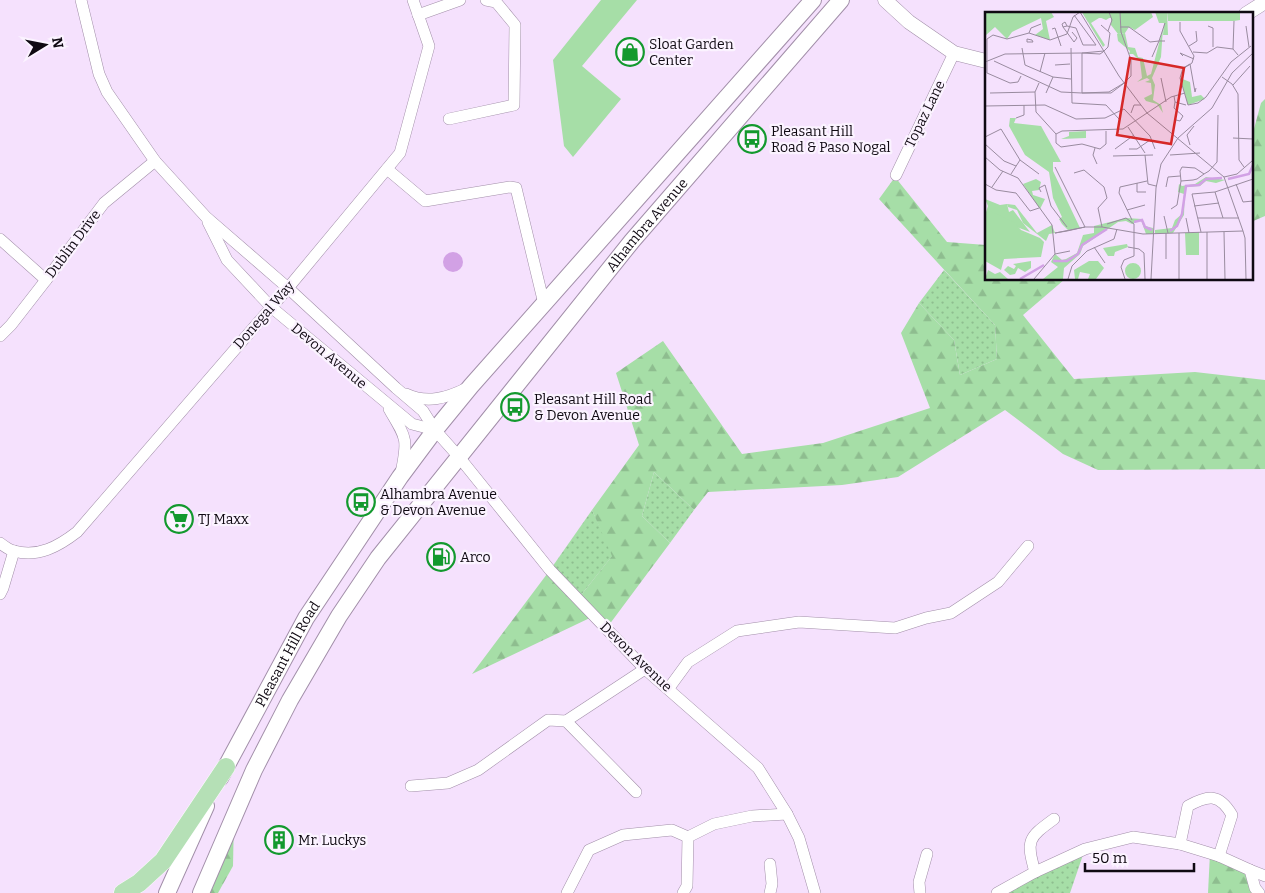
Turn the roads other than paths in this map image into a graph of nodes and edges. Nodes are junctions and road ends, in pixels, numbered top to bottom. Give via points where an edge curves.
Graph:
1 (81, 0) edge
2 (413, 0) edge
3 (460, 0) edge
4 (486, 0) edge
5 (813, 0) edge
6 (841, 0) edge
7 (885, 0) edge
8 (1265, 2) edge
9 (1249, 12) edge
10 (418, 15) junction
11 (954, 52) junction
12 (985, 61) edge
13 (449, 119) dead end
14 (155, 161) junction
15 (387, 169) junction
16 (896, 175) dead end
17 (206, 217) junction
18 (0, 239) edge
19 (46, 280) junction
20 (288, 288) junction
21 (544, 304) junction
22 (271, 307) junction
23 (0, 336) edge
24 (471, 386) junction
25 (396, 388) junction
26 (382, 399) junction
27 (435, 430) junction
28 (459, 457) junction
29 (400, 477) junction
30 (0, 543) edge
31 (1028, 546) dead end
32 (14, 551) junction
33 (0, 594) edge
34 (645, 669) junction
35 (669, 688) junction
36 (566, 722) junction
37 (226, 767) junction
38 (411, 786) dead end
39 (636, 792) dead end
40 (787, 814) junction
41 (1054, 819) dead end
42 (688, 837) junction
43 (1180, 844) junction
44 (927, 854) dead end
45 (1219, 856) junction
46 (770, 864) dead end
47 (1250, 870) junction
48 (1035, 872) junction
49 (1265, 876) edge
50 (123, 893) edge
51 (167, 893) edge
52 (201, 893) edge
53 (567, 893) edge
54 (683, 893) edge
55 (770, 893) edge
56 (815, 893) edge
57 (920, 893) edge
58 (997, 893) edge
59 (1259, 893) edge

1 - 14 street, Devon Avenue via 107,92
2 - 10 street, Donegal Way
3 - 10 street
4 - 13 street via 496,2 515,25 514,105
5 - 21 main road, Alhambra Avenue
6 - 28 main road, Alhambra Avenue via 632,241
7 - 11 street via 909,22
8 - 9 street
10 - 15 street, Donegal Way via 429,46 400,153
11 - 12 street
11 - 16 street, Topaz Lane
14 - 17 street, Devon Avenue
14 - 19 street, Dublin Drive via 104,203
15 - 20 street, Donegal Way
15 - 21 street via 425,201 516,188
17 - 20 street, Devon Avenue
17 - 22 street, Devon Avenue via 227,260
18 - 19 street
19 - 23 street, Dublin Drive
20 - 22 street, Donegal Way
20 - 25 street, Devon Avenue
21 - 24 main road, Alhambra Avenue
22 - 26 street, Devon Avenue
22 - 32 street, Donegal Way via 77,532 53,548 34,553
24 - 25 street, Devon Avenue via 435,400 416,398
24 - 27 main road, Alhambra Avenue
25 - 27 street, Devon Avenue via 423,411
26 - 27 street, Devon Avenue via 412,424
26 - 29 street, Devon Avenue via 403,432 406,447
27 - 28 street, Devon Avenue
27 - 29 main road, Pleasant Hill Road
28 - 34 street, Devon Avenue via 550,570
28 - 52 main road, Pleasant Hill Road via 378,558 339,616 254,770
29 - 37 main road, Pleasant Hill Road via 306,618
30 - 32 street, Donegal Way
31 - 35 street via 998,582 951,613 895,628 799,622 737,631 688,662
32 - 33 street
34 - 35 street, Devon Avenue
34 - 36 street
35 - 40 street, Devon Avenue via 758,768
36 - 38 street via 548,720 478,770 448,783
36 - 39 street
37 - 50 main road via 163,861
37 - 51 main road, Pleasant Hill Road
40 - 42 street via 752,816 714,824
40 - 56 street, Devon Avenue via 799,838
41 - 48 street via 1035,833 1029,850
42 - 53 street via 672,830 623,835 589,850
42 - 54 street via 687,886
43 - 45 street
43 - 45 street via 1188,806 1202,798 1213,797 1227,806 1232,814
43 - 48 street via 1133,837 1085,849
44 - 57 street via 919,882
45 - 47 street
46 - 55 street
47 - 49 street
47 - 59 street
48 - 58 street

